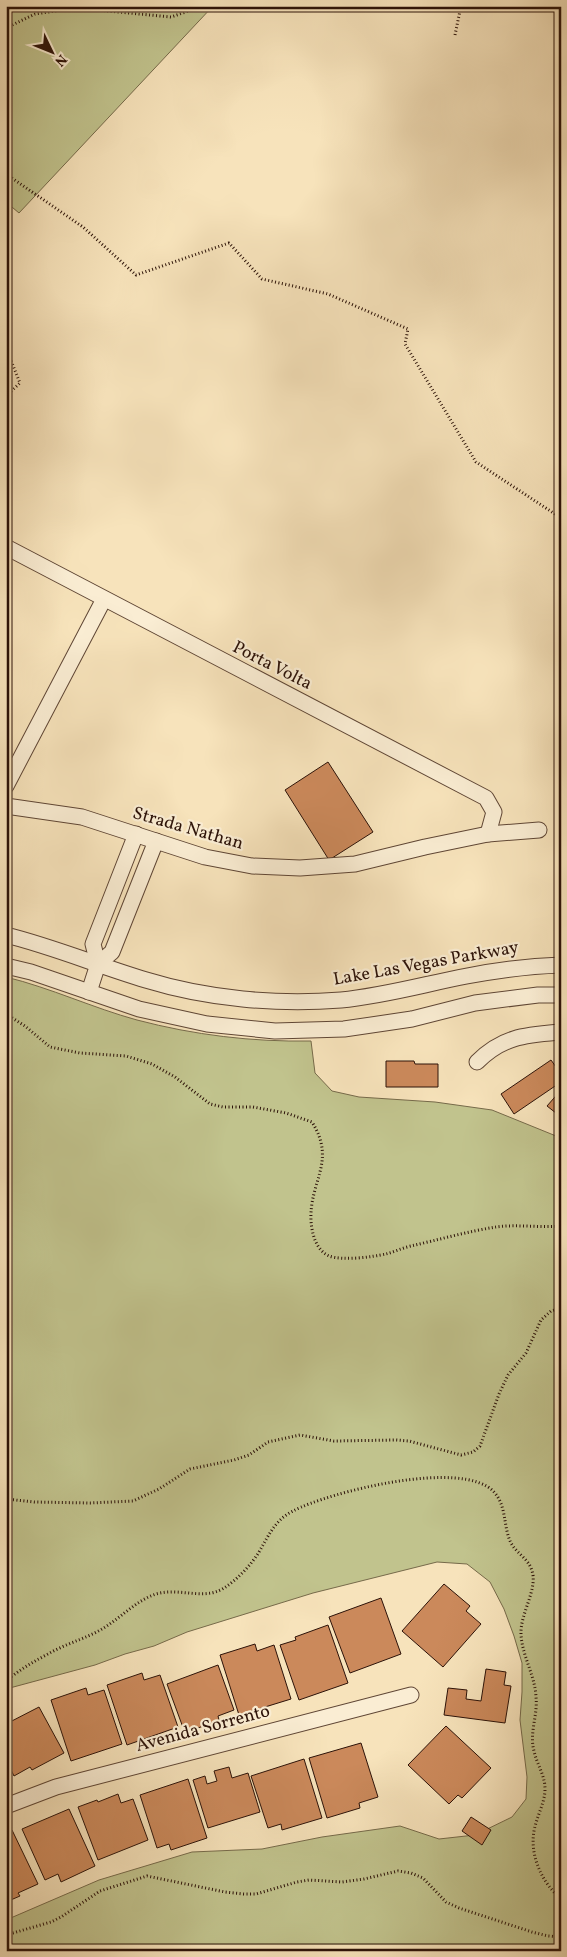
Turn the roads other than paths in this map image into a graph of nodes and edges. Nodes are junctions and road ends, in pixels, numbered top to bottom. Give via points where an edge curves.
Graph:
1 (6, 548) edge
2 (104, 599) junction
3 (6, 786) edge
4 (6, 806) edge
5 (539, 830) dead end
6 (136, 834) junction
7 (488, 834) junction
8 (156, 841) junction
9 (120, 875) junction
10 (140, 881) junction
11 (6, 935) edge
12 (98, 964) junction
13 (561, 965) edge
14 (6, 966) edge
15 (89, 992) junction
16 (561, 995) edge
17 (561, 1032) edge
18 (477, 1062) dead end
19 (411, 1694) dead end
20 (6, 1806) edge

1 - 2 street, Porta Volta
2 - 3 street
2 - 7 street, Porta Volta via 486,798 494,812
4 - 6 street, Strada Nathan via 82,817
5 - 7 street, Strada Nathan
6 - 8 street, Strada Nathan
6 - 9 street
7 - 8 street, Strada Nathan via 355,864 300,868 252,866 205,857
8 - 10 street
9 - 10 street
9 - 12 street via 93,944
10 - 12 street via 112,952
11 - 12 street, Lake Las Vegas Parkway
12 - 13 street, Lake Las Vegas Parkway via 211,995 276,1001 341,1000 485,973
12 - 15 street
14 - 15 street
15 - 16 street via 140,1009 206,1024 275,1031 344,1029 412,1020 475,1003
17 - 18 street via 507,1040 490,1049
19 - 20 street, Avenida Sorrento via 56,1787

